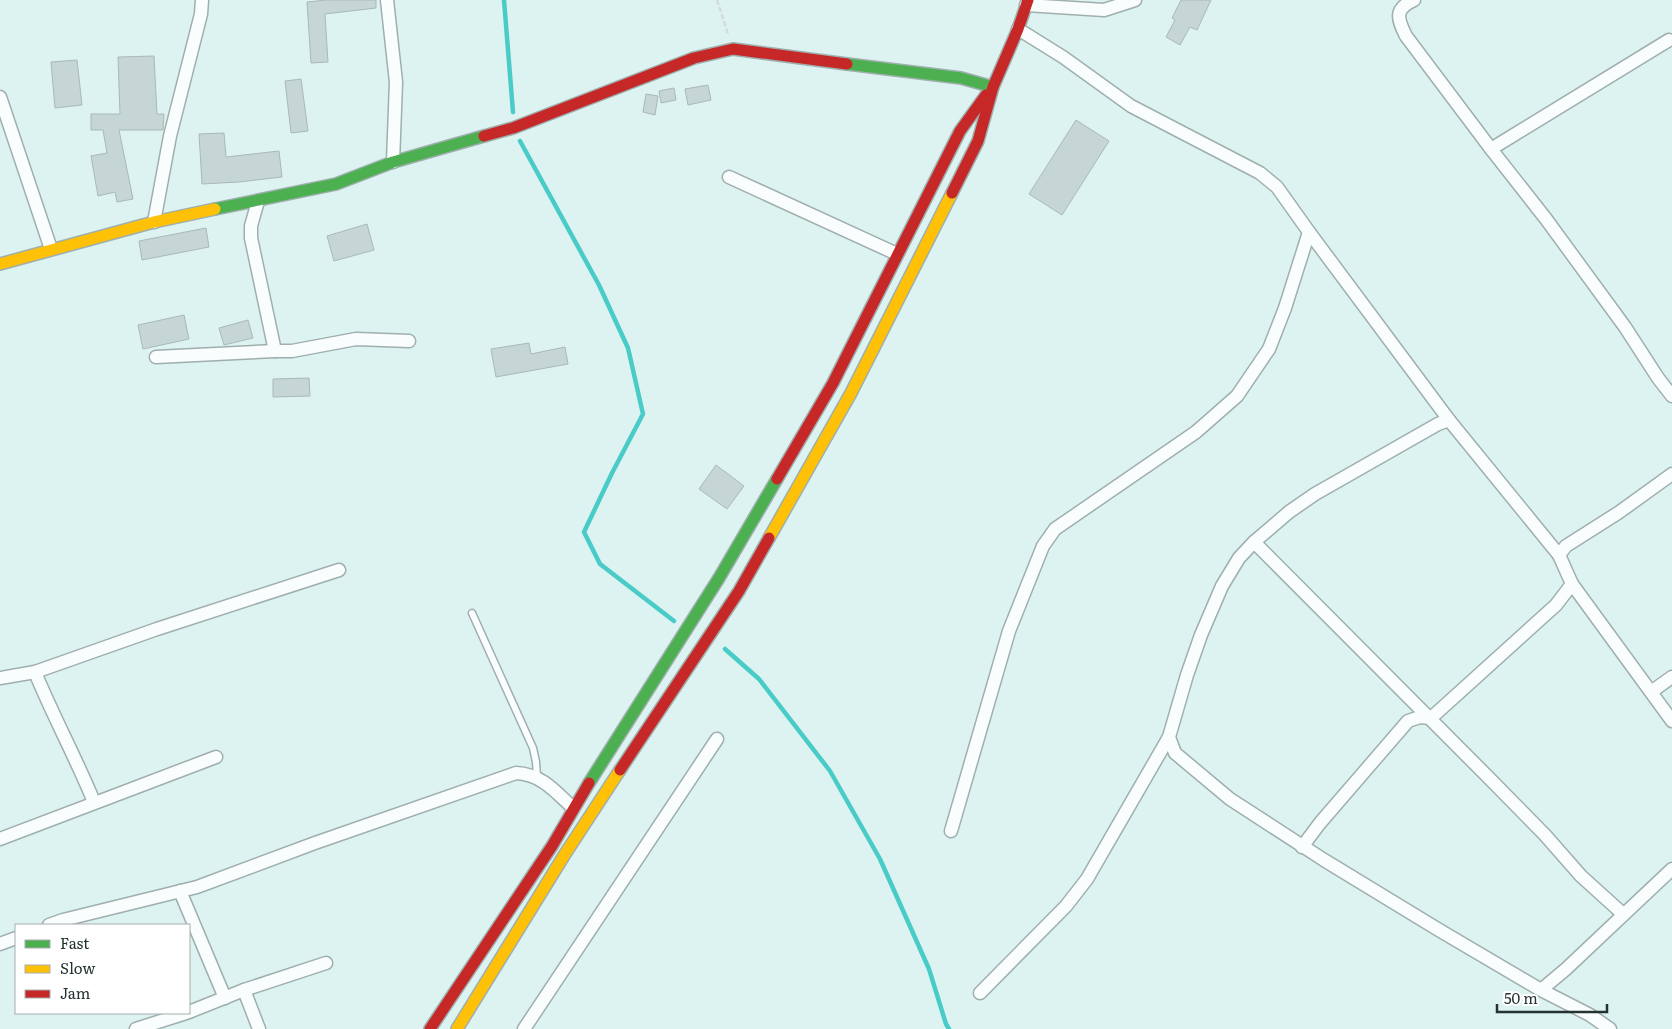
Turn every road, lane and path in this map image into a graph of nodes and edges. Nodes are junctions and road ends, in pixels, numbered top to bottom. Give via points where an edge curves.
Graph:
1 (202, 0) edge
2 (387, 0) edge
3 (717, 0) edge
4 (1135, 0) edge
5 (1414, 0) edge
6 (1027, 3) edge
7 (1018, 30) junction
8 (1669, 40) dead end
9 (733, 49) junction
10 (993, 87) junction
11 (0, 97) edge
12 (1491, 149) junction
13 (393, 162) junction
14 (728, 177) dead end
15 (258, 201) junction
16 (154, 222) junction
17 (1309, 232) junction
18 (51, 249) junction
19 (897, 254) junction
20 (0, 264) edge
21 (409, 341) dead end
22 (275, 351) junction
23 (156, 357) dead end
24 (1672, 396) edge
25 (1449, 420) junction
26 (1672, 474) edge
27 (1254, 542) junction
28 (1559, 555) junction
29 (339, 570) dead end
30 (1572, 584) junction
31 (472, 613) dead end
32 (35, 672) junction
33 (1672, 677) edge
34 (0, 678) edge
35 (1651, 692) junction
36 (1430, 718) junction
37 (1672, 721) edge
38 (1169, 736) junction
39 (717, 739) dead end
40 (216, 757) dead end
41 (537, 777) junction
42 (94, 802) junction
43 (573, 808) junction
44 (951, 831) dead end
45 (0, 839) edge
46 (1302, 847) junction
47 (1672, 869) edge
48 (180, 891) junction
49 (1624, 914) junction
50 (52, 924) edge
51 (15, 938) edge
52 (0, 944) edge
53 (326, 963) dead end
54 (244, 990) junction
55 (1541, 990) junction
56 (980, 993) dead end
57 (225, 998) junction
58 (190, 1011) edge
59 (181, 1014) edge
60 (136, 1029) edge
61 (259, 1029) edge
62 (430, 1029) edge
63 (457, 1029) edge
64 (524, 1029) edge
65 (1610, 1029) edge

1 - 16 street via 168,143
2 - 13 street via 396,82
3 - 9 path
4 - 6 street via 1104,10
5 - 12 street via 1403,6 1399,23
6 - 7 street
7 - 10 street
7 - 17 street via 1063,57 1131,106 1260,172 1276,187
8 - 12 street
9 - 10 street via 961,78
9 - 13 street via 694,58 513,128
10 - 19 street via 960,131
10 - 63 street via 978,141 918,263 851,393 739,591 565,854
11 - 18 street
12 - 24 street via 1626,327
13 - 15 street via 325,187
14 - 19 street
15 - 16 street
15 - 22 street via 251,238
16 - 18 street
17 - 25 street
17 - 44 street via 1269,349 1237,396 1196,432 1055,529 1043,546 1009,631
18 - 20 street
19 - 43 street via 833,383 724,570
21 - 22 street via 356,339 292,352
22 - 23 street
25 - 27 street via 1315,494
25 - 28 street
26 - 28 street via 1566,546
27 - 36 street
27 - 38 street via 1222,586 1201,634
28 - 30 street
29 - 32 street
30 - 35 street
30 - 36 street via 1556,605
31 - 41 lane via 533,748
32 - 34 street
32 - 42 street
33 - 35 street
35 - 37 street
36 - 46 street via 1408,721
36 - 49 street via 1581,876
38 - 46 street via 1175,753 1187,764 1230,799
38 - 56 street via 1087,879 1066,906
39 - 64 street
40 - 42 street
41 - 43 street
41 - 48 street via 527,773 502,776
42 - 45 street via 58,819
43 - 62 street via 552,846
46 - 55 street
47 - 49 street
48 - 50 street
48 - 57 street
49 - 55 street
51 - 52 street
53 - 54 street
54 - 57 street
54 - 61 street
55 - 65 street
57 - 58 street
59 - 60 street

